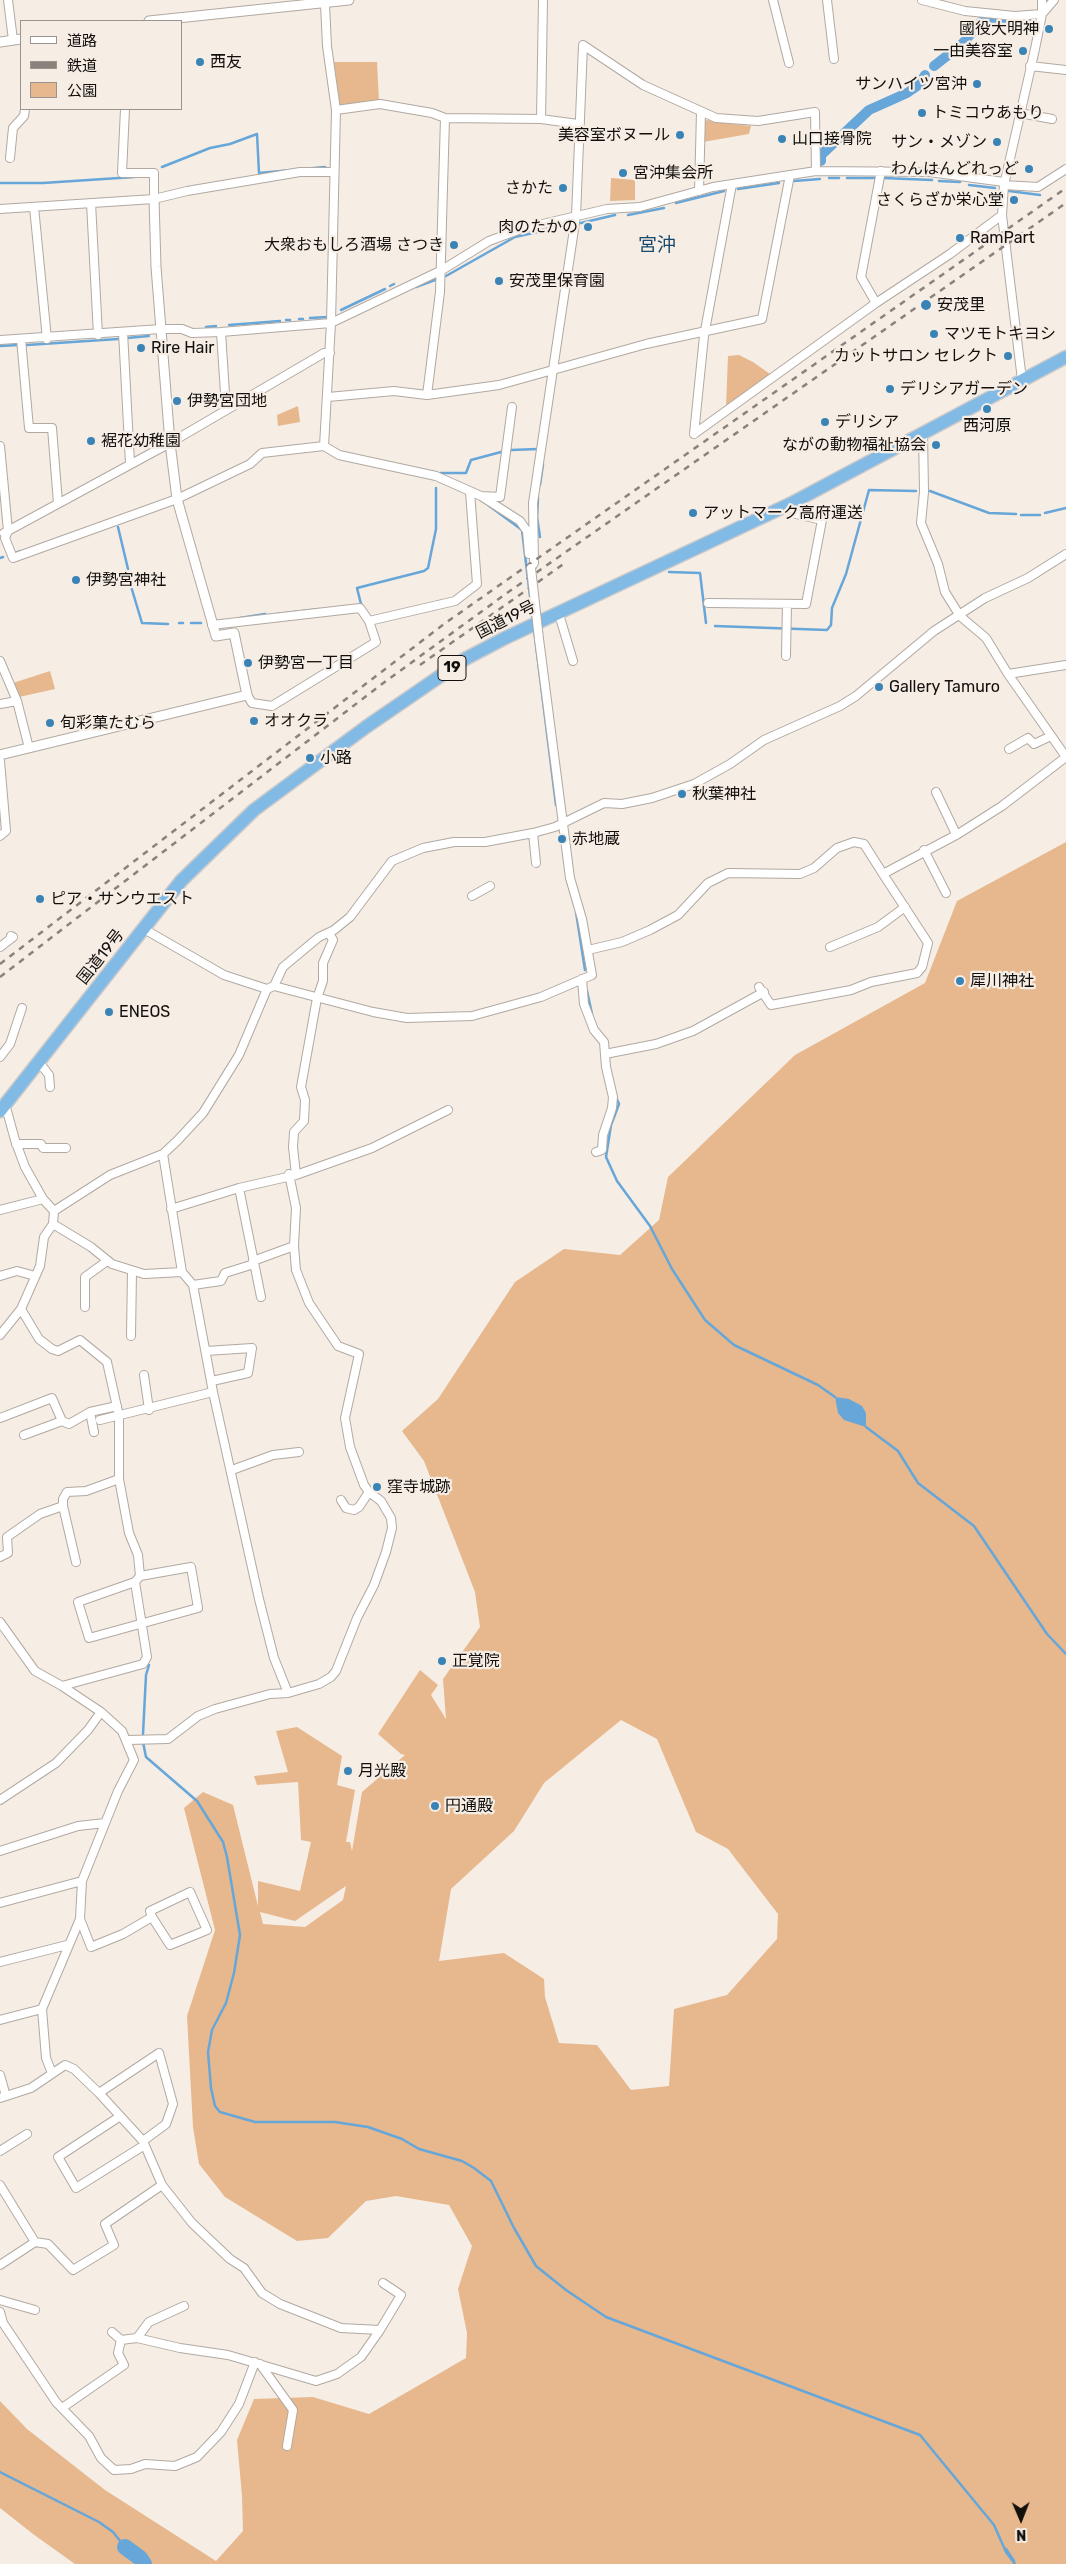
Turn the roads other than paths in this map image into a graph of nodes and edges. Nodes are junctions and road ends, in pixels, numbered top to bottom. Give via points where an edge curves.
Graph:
1 (8, 0) edge
2 (349, 0) edge
3 (543, 0) edge
4 (773, 0) edge
5 (827, 0) edge
6 (922, 0) edge
7 (1042, 0) edge
8 (1054, 0) edge
9 (325, 4) junction
10 (1042, 14) junction
11 (159, 20) edge
12 (17, 39) edge
13 (0, 42) edge
14 (834, 60) dead end
15 (789, 63) dead end
16 (1030, 66) junction
17 (1066, 70) edge
18 (25, 110) edge
19 (125, 110) edge
20 (336, 110) junction
21 (700, 112) junction
22 (1020, 113) junction
23 (445, 118) junction
24 (541, 119) junction
25 (1052, 119) dead end
26 (578, 124) junction
27 (10, 158) dead end
28 (1066, 169) edge
29 (816, 171) junction
30 (881, 171) junction
31 (334, 172) junction
32 (790, 175) junction
33 (732, 184) junction
34 (1004, 184) junction
35 (699, 191) junction
36 (154, 199) junction
37 (91, 203) junction
38 (34, 207) junction
39 (0, 209) edge
40 (1002, 215) junction
41 (576, 216) junction
42 (442, 270) junction
43 (876, 303) junction
44 (331, 323) junction
45 (161, 329) junction
46 (706, 330) junction
47 (123, 332) junction
48 (221, 332) junction
49 (98, 334) junction
50 (21, 339) junction
51 (46, 339) junction
52 (0, 340) edge
53 (330, 353) junction
54 (1066, 358) edge
55 (554, 368) junction
56 (1022, 380) junction
57 (427, 396) junction
58 (328, 397) junction
59 (512, 407) dead end
60 (226, 409) junction
61 (923, 432) junction
62 (170, 443) junction
63 (0, 446) edge
64 (324, 446) junction
65 (130, 463) junction
66 (470, 492) junction
67 (481, 496) junction
68 (177, 499) junction
69 (58, 503) junction
70 (790, 504) junction
71 (8, 531) junction
72 (0, 536) edge
73 (1066, 554) edge
74 (531, 568) junction
75 (708, 603) dead end
76 (787, 604) junction
77 (558, 610) junction
78 (960, 616) junction
79 (368, 621) junction
80 (212, 625) junction
81 (786, 656) dead end
82 (0, 660) edge
83 (573, 661) dead end
84 (1066, 665) edge
85 (1008, 674) junction
86 (247, 695) junction
87 (17, 701) junction
88 (0, 704) edge
89 (1051, 736) junction
90 (29, 748) junction
91 (1009, 749) dead end
92 (0, 755) edge
93 (0, 761) edge
94 (936, 792) dead end
95 (564, 823) junction
96 (533, 832) junction
97 (956, 834) junction
98 (0, 836) edge
99 (924, 850) junction
100 (536, 862) dead end
101 (883, 874) junction
102 (490, 886) dead end
103 (946, 893) dead end
104 (472, 896) dead end
105 (905, 907) junction
106 (144, 929) junction
107 (329, 933) junction
108 (12, 936) dead end
109 (0, 947) edge
110 (830, 947) dead end
111 (588, 950) junction
112 (582, 979) junction
113 (270, 987) junction
114 (318, 998) junction
115 (22, 1008) dead end
116 (605, 1054) junction
117 (0, 1057) edge
118 (39, 1062) junction
119 (50, 1087) dead end
120 (0, 1110) edge
121 (448, 1110) dead end
122 (16, 1144) junction
123 (66, 1148) dead end
124 (596, 1152) dead end
125 (163, 1154) junction
126 (292, 1174) junction
127 (240, 1188) junction
128 (43, 1199) junction
129 (171, 1209) junction
130 (0, 1210) edge
131 (54, 1211) junction
132 (53, 1224) junction
133 (294, 1246) junction
134 (107, 1261) junction
135 (253, 1262) junction
136 (132, 1271) junction
137 (182, 1272) junction
138 (0, 1276) edge
139 (35, 1276) junction
140 (193, 1285) junction
141 (262, 1298) dead end
142 (85, 1307) dead end
143 (21, 1309) junction
144 (76, 1331) dead end
145 (0, 1335) edge
146 (131, 1336) dead end
147 (80, 1340) junction
148 (206, 1351) junction
149 (144, 1375) dead end
150 (212, 1381) junction
151 (213, 1392) junction
152 (117, 1406) junction
153 (149, 1410) junction
154 (90, 1412) junction
155 (119, 1416) junction
156 (0, 1418) edge
157 (100, 1420) dead end
158 (62, 1421) junction
159 (94, 1432) dead end
160 (24, 1436) dead end
161 (299, 1452) dead end
162 (232, 1470) junction
163 (119, 1479) junction
164 (369, 1492) junction
165 (341, 1500) dead end
166 (63, 1506) junction
167 (0, 1557) edge
168 (76, 1562) dead end
169 (137, 1579) junction
170 (0, 1622) edge
171 (142, 1622) junction
172 (7, 1632) junction
173 (0, 1639) edge
174 (62, 1686) junction
175 (288, 1693) junction
176 (101, 1712) junction
177 (128, 1740) junction
178 (0, 1800) edge
179 (105, 1823) junction
180 (0, 1851) edge
181 (82, 1881) junction
182 (0, 1903) edge
183 (152, 1917) junction
184 (80, 1919) junction
185 (68, 1945) junction
186 (0, 1962) edge
187 (42, 2009) junction
188 (0, 2020) edge
189 (52, 2073) junction
190 (0, 2075) edge
191 (99, 2093) junction
192 (3, 2097) edge
193 (119, 2117) junction
194 (27, 2134) dead end
195 (143, 2143) junction
196 (0, 2151) edge
197 (0, 2185) edge
198 (162, 2185) junction
199 (3, 2197) edge
200 (35, 2242) junction
201 (0, 2265) edge
202 (383, 2283) dead end
203 (0, 2300) edge
204 (184, 2306) dead end
205 (35, 2310) dead end
206 (0, 2312) edge
207 (380, 2330) junction
208 (112, 2332) dead end
209 (137, 2338) junction
210 (121, 2340) junction
211 (257, 2363) junction
212 (62, 2408) junction
213 (287, 2446) dead end

1 - 12 street
2 - 9 street
3 - 24 street
4 - 15 street
5 - 14 street
6 - 10 street via 965,11 1015,16
7 - 10 street
8 - 10 street
9 - 11 street
9 - 20 street
10 - 16 street
12 - 13 street
16 - 17 street
16 - 22 street
18 - 27 street via 24,116 13,128
19 - 36 street via 122,173 154,173
20 - 23 street via 380,104
20 - 31 street
21 - 26 street via 643,85 583,45
21 - 29 street via 716,118 758,121 816,112
21 - 35 street
22 - 25 street
22 - 34 street
23 - 24 street
23 - 42 street
24 - 26 street
26 - 41 street
28 - 34 street via 1038,187
29 - 30 street
29 - 32 street
30 - 34 street via 929,172
30 - 43 street via 861,277
31 - 36 street via 300,172 187,190
31 - 44 street
32 - 33 street
32 - 46 street via 762,319
33 - 35 street
33 - 46 street
34 - 40 street
35 - 41 street via 640,207 607,209
36 - 37 street
36 - 45 street
37 - 38 street
37 - 49 street
38 - 39 street
38 - 51 street
40 - 43 street
40 - 56 street
41 - 42 street via 502,235
41 - 55 street
42 - 44 street
42 - 57 street
43 - 46 street via 694,434
44 - 48 street
44 - 53 street
45 - 47 street
45 - 48 street
45 - 62 street
46 - 55 street
47 - 49 street
47 - 65 street
48 - 60 street
49 - 51 street
50 - 51 street
50 - 52 street
50 - 69 street via 29,428 52,428
53 - 58 street
53 - 60 street via 324,353
54 - 56 highway, 国道19号 / 19
55 - 57 street via 499,385
55 - 74 street via 534,503 534,563
56 - 61 highway, 国道19号 / 19
57 - 58 street via 394,391
58 - 64 street
59 - 67 street via 500,497
60 - 62 street
61 - 70 highway, 国道19号 / 19
61 - 78 street via 921,523 938,564 945,592
62 - 65 street
62 - 68 street
63 - 71 street
64 - 66 street via 339,456 441,477
64 - 68 street via 262,453 250,464
65 - 69 street
66 - 67 street
66 - 79 street via 477,584 455,601
67 - 74 street via 523,526 527,532
68 - 71 street via 13,558 5,538
68 - 80 street
69 - 71 street
70 - 76 street via 796,514 822,520 806,604
70 - 77 highway, 国道19号 / 19
71 - 72 street
73 - 78 street via 1028,578 985,598
74 - 95 street, bridge
75 - 76 street
76 - 81 street
77 - 83 street
77 - 106 highway, 国道19号 / 19 via 465,659 261,804 180,881
78 - 85 street via 986,638
78 - 95 street via 934,631 856,696 764,740 694,784 652,798 604,804
79 - 80 street via 360,608
79 - 86 street via 376,642 272,706 252,703
80 - 86 street via 216,636 234,633
82 - 87 street
84 - 85 street
85 - 89 street
86 - 90 street
87 - 88 street
87 - 90 street
89 - 91 street via 1034,744 1028,738
89 - 97 street via 1066,757 1002,806
90 - 92 street
93 - 98 street via 6,831
94 - 97 street
95 - 96 street
95 - 111 street via 570,878
96 - 100 street
96 - 107 street via 485,842 454,842 406,853 392,861 350,917
97 - 99 street
99 - 101 street
99 - 103 street
101 - 105 street
101 - 111 street via 864,844 854,842 837,848 814,868 800,874 728,873 708,883 678,915 622,942
102 - 104 street
105 - 110 street via 878,927
105 - 116 street via 928,943 922,967 917,973 871,982 851,990 771,1004 761,989 693,1031 656,1044
106 - 113 street via 224,975
106 - 118 highway, 国道19号 / 19
107 - 113 street via 319,937 283,967
107 - 114 street via 332,940 322,963 323,981
108 - 109 street
111 - 112 street via 592,975
112 - 114 street via 541,997 472,1016 407,1018
112 - 116 street via 584,1004 594,1030 604,1042
113 - 114 street
113 - 125 street via 239,1055 203,1114
114 - 126 street via 301,1087 306,1100 304,1121 294,1132
115 - 117 street via 10,1044
116 - 124 street via 612,1108 602,1150
118 - 119 street via 48,1075
118 - 120 highway, 国道19号 / 19
120 - 122 street via 8,1110
121 - 126 street via 372,1148
122 - 123 street
122 - 128 street
125 - 129 street
125 - 131 street via 110,1175
126 - 127 street
126 - 133 street via 296,1208
127 - 129 street
127 - 135 street
128 - 130 street
128 - 131 street
129 - 137 street
131 - 132 street
132 - 134 street
132 - 139 street via 44,1237 40,1266
133 - 135 street
133 - 164 street via 296,1270 308,1303 338,1346 359,1354 345,1418 350,1448
134 - 136 street
134 - 142 street via 85,1277
135 - 140 street via 224,1273 222,1281
135 - 141 street
136 - 137 street via 144,1274
136 - 146 street
137 - 140 street
138 - 139 street via 17,1271
139 - 143 street
140 - 148 street
143 - 145 street
143 - 147 street via 39,1340 52,1349 58,1351
144 - 147 street
147 - 152 street via 107,1362
148 - 150 street
148 - 150 street via 252,1348 248,1374
149 - 153 street
150 - 151 street
151 - 153 street
151 - 162 street
152 - 154 street
152 - 155 street
153 - 155 street
154 - 158 street via 69,1424
154 - 159 street
155 - 157 street
155 - 163 street
156 - 158 street via 52,1398
158 - 160 street
161 - 162 street via 273,1455
162 - 175 street via 263,1616 274,1658
163 - 166 street via 86,1491 67,1492
163 - 169 street via 129,1533 138,1555
164 - 165 street via 354,1510 346,1508
164 - 175 street via 388,1511 392,1528 374,1585 336,1671 319,1684
166 - 167 street via 40,1514 7,1537 8,1553
166 - 168 street
169 - 171 street
169 - 171 street via 190,1567 198,1608
169 - 171 street via 78,1602 89,1638
170 - 172 street
171 - 174 street via 147,1657 142,1664
172 - 173 street
172 - 174 street via 35,1671
174 - 176 street
175 - 177 street via 270,1694 215,1709 198,1716 168,1739
176 - 177 street via 122,1730
176 - 178 street via 56,1763
177 - 179 street via 134,1760
179 - 180 street via 78,1826
179 - 181 street
181 - 182 street
181 - 184 street
183 - 183 street via 150,1911 190,1892 207,1930 170,1945
183 - 184 street via 123,1934 91,1946
184 - 185 street
185 - 186 street
185 - 187 street
187 - 188 street
187 - 189 street via 46,2058
189 - 191 street via 65,2065
189 - 192 street via 31,2088
190 - 192 street
191 - 193 street
191 - 195 street via 159,2053 173,2104 166,2124
193 - 195 street
193 - 195 street via 58,2157 76,2188
194 - 196 street
195 - 198 street
197 - 199 street
198 - 200 street via 105,2224 114,2245 72,2270 48,2244
198 - 207 street via 192,2223 244,2268 262,2293 280,2304 341,2328
199 - 200 street
200 - 201 street
202 - 207 street via 401,2295
203 - 205 street
204 - 209 street via 149,2322
206 - 212 street via 3,2324
207 - 211 street via 361,2357 337,2374 316,2381
208 - 210 street
209 - 210 street
209 - 211 street
210 - 212 street via 118,2353 124,2365
211 - 212 street via 222,2432 197,2457 175,2466 145,2464 114,2470 101,2458 89,2436
211 - 213 street via 292,2410

